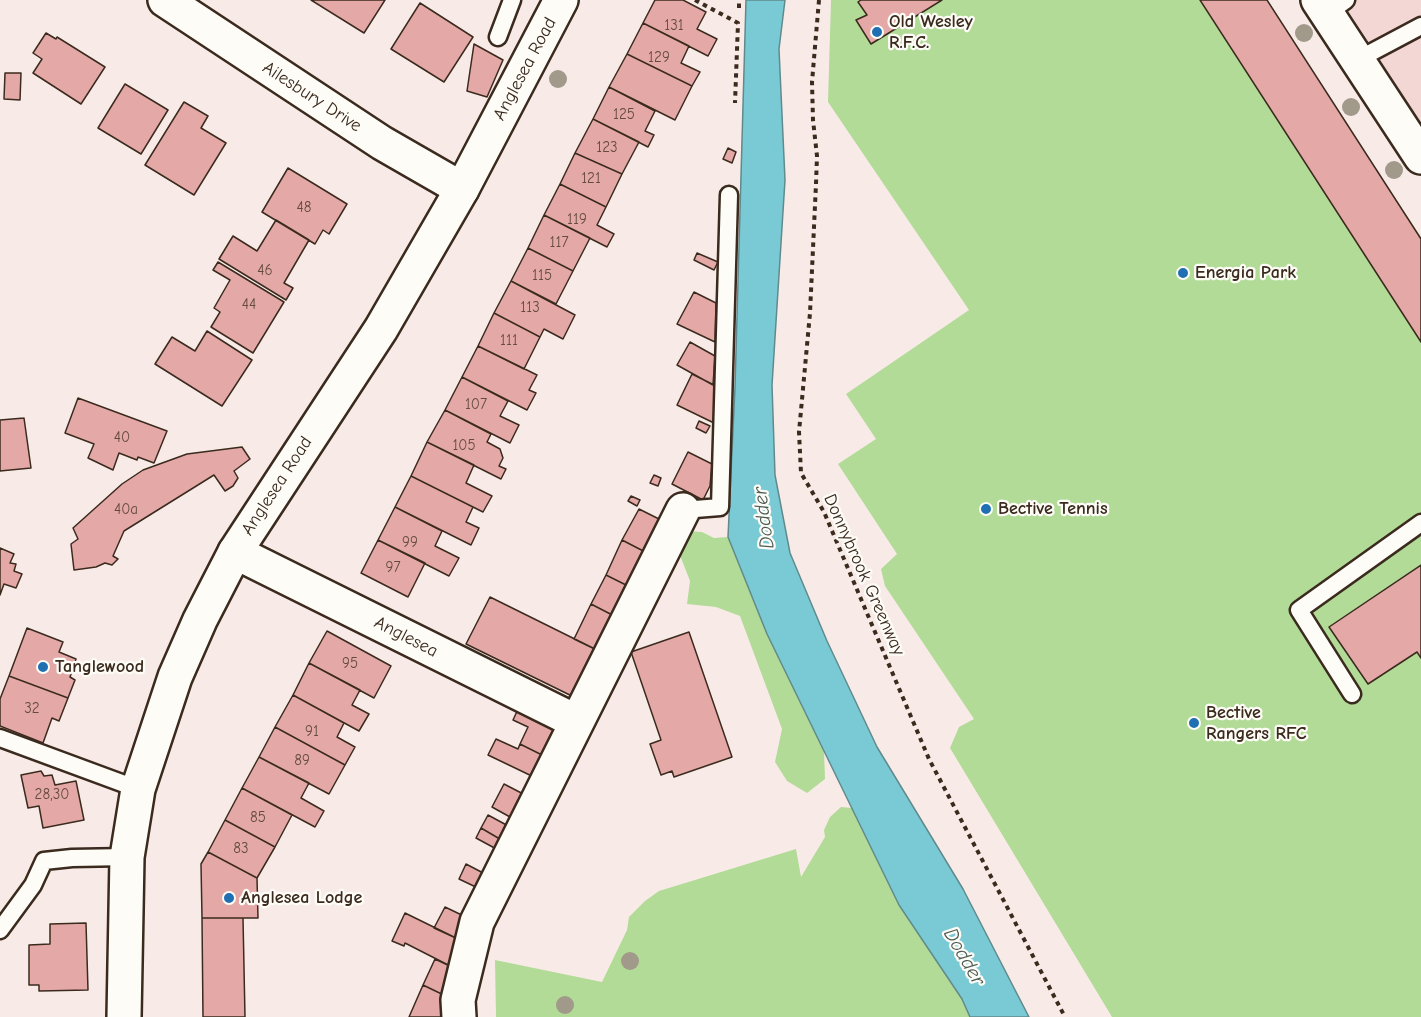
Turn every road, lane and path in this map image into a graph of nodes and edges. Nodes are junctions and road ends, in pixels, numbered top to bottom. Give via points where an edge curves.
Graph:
1 (165, 0) edge
2 (512, 0) edge
3 (561, 0) edge
4 (695, 0) edge
5 (739, 0) edge
6 (819, 0) edge
7 (1330, 5) edge
8 (739, 8) dead end
9 (1421, 26) edge
10 (498, 37) dead end
11 (1357, 60) junction
12 (735, 103) dead end
13 (1421, 157) edge
14 (462, 189) junction
15 (729, 195) dead end
16 (683, 510) joint
17 (1421, 523) edge
18 (235, 552) junction
19 (1352, 694) dead end
20 (577, 722) junction
21 (0, 738) edge
22 (138, 789) junction
23 (127, 857) junction
24 (0, 930) edge
25 (124, 1017) edge
26 (459, 1017) edge
27 (1065, 1017) edge

1 - 14 main road, Ailesbury Drive via 382,143
2 - 10 lane
3 - 14 main road, Anglesea Road
4 - 12 path via 738,23
5 - 8 path
6 - 27 path, Donnybrook Greenway via 812,82 816,196 799,432 801,473 824,512 929,759
7 - 11 main road
9 - 11 lane
11 - 13 main road
14 - 18 main road, Anglesea Road via 381,329
15 - 16 lane via 720,507
16 - 20 main road
17 - 19 lane via 1299,609
18 - 20 main road, Anglesea
18 - 22 main road, Anglesea Road via 175,677
20 - 26 main road via 477,922 458,1000
21 - 22 lane
22 - 23 main road, Anglesea Road
23 - 24 lane via 44,861 33,885
23 - 25 main road, Anglesea Road

